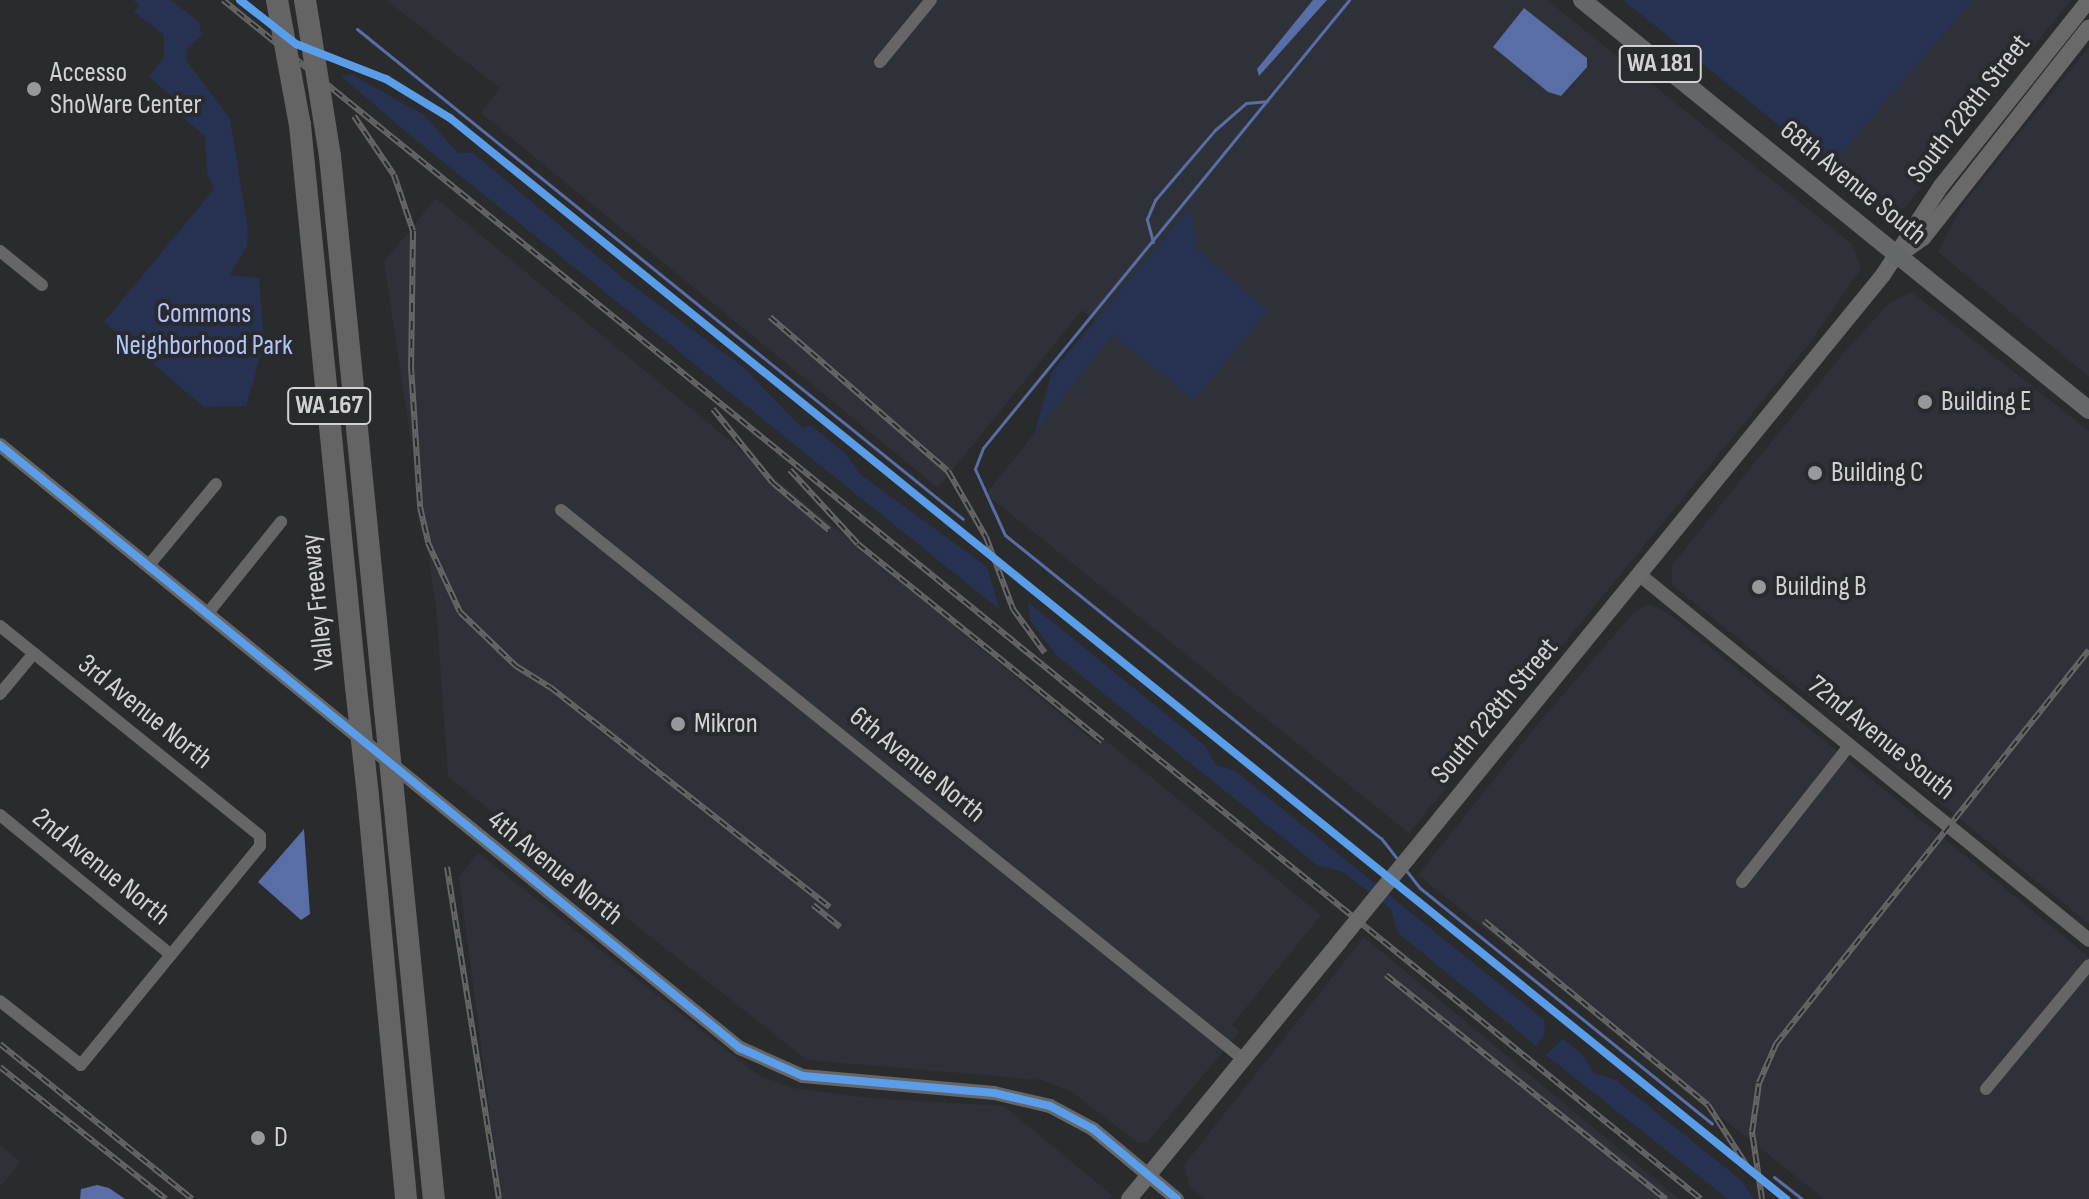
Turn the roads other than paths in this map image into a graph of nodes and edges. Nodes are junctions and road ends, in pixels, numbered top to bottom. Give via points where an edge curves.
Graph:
1 (277, 0) edge
2 (305, 0) edge
3 (931, 0) edge
4 (1582, 0) edge
5 (2089, 0) edge
6 (2089, 27) edge
7 (880, 62) dead end
8 (0, 251) edge
9 (1898, 255) junction
10 (42, 285) dead end
11 (2089, 410) edge
12 (0, 445) edge
13 (216, 484) dead end
14 (561, 510) dead end
15 (281, 522) dead end
16 (149, 565) junction
17 (1641, 576) junction
18 (208, 613) junction
19 (0, 626) edge
20 (34, 653) junction
21 (0, 694) edge
22 (1849, 746) junction
23 (0, 815) edge
24 (1742, 882) dead end
25 (2089, 940) edge
26 (171, 955) junction
27 (2089, 965) edge
28 (0, 1001) edge
29 (1243, 1059) junction
30 (1986, 1089) dead end
31 (1148, 1176) junction
32 (406, 1199) edge
33 (434, 1199) edge
34 (1129, 1199) edge
35 (1177, 1199) edge

1 - 32 highway, Valley Freeway / WA 167, bridge via 300,125
2 - 33 highway, Valley Freeway / WA 167, bridge via 330,156
3 - 7 street
4 - 9 main road, 68th Avenue South / WA 181
5 - 9 main road, South 228th Street via 1931,198
6 - 9 main road, South 228th Street via 1923,238
8 - 10 street
9 - 11 main road, 68th Avenue South / WA 181
9 - 17 main road, South 228th Street
12 - 16 street, 4th Avenue North
13 - 16 street
14 - 29 street, 6th Avenue North
15 - 18 street
16 - 18 street, 4th Avenue North
17 - 22 street, 72nd Avenue South
17 - 29 main road, South 228th Street, bridge
18 - 31 street, 4th Avenue North via 744,1051 811,1078 1026,1098 1072,1116
19 - 20 street, 3rd Avenue North
20 - 21 street
20 - 26 street, 3rd Avenue North via 260,836 260,846
22 - 24 street
22 - 25 street, 72nd Avenue South
23 - 26 street, 2nd Avenue North
26 - 28 street via 81,1065
27 - 30 street
29 - 31 main road, South 228th Street
31 - 34 main road, South 228th Street
31 - 35 street, 4th Avenue North

